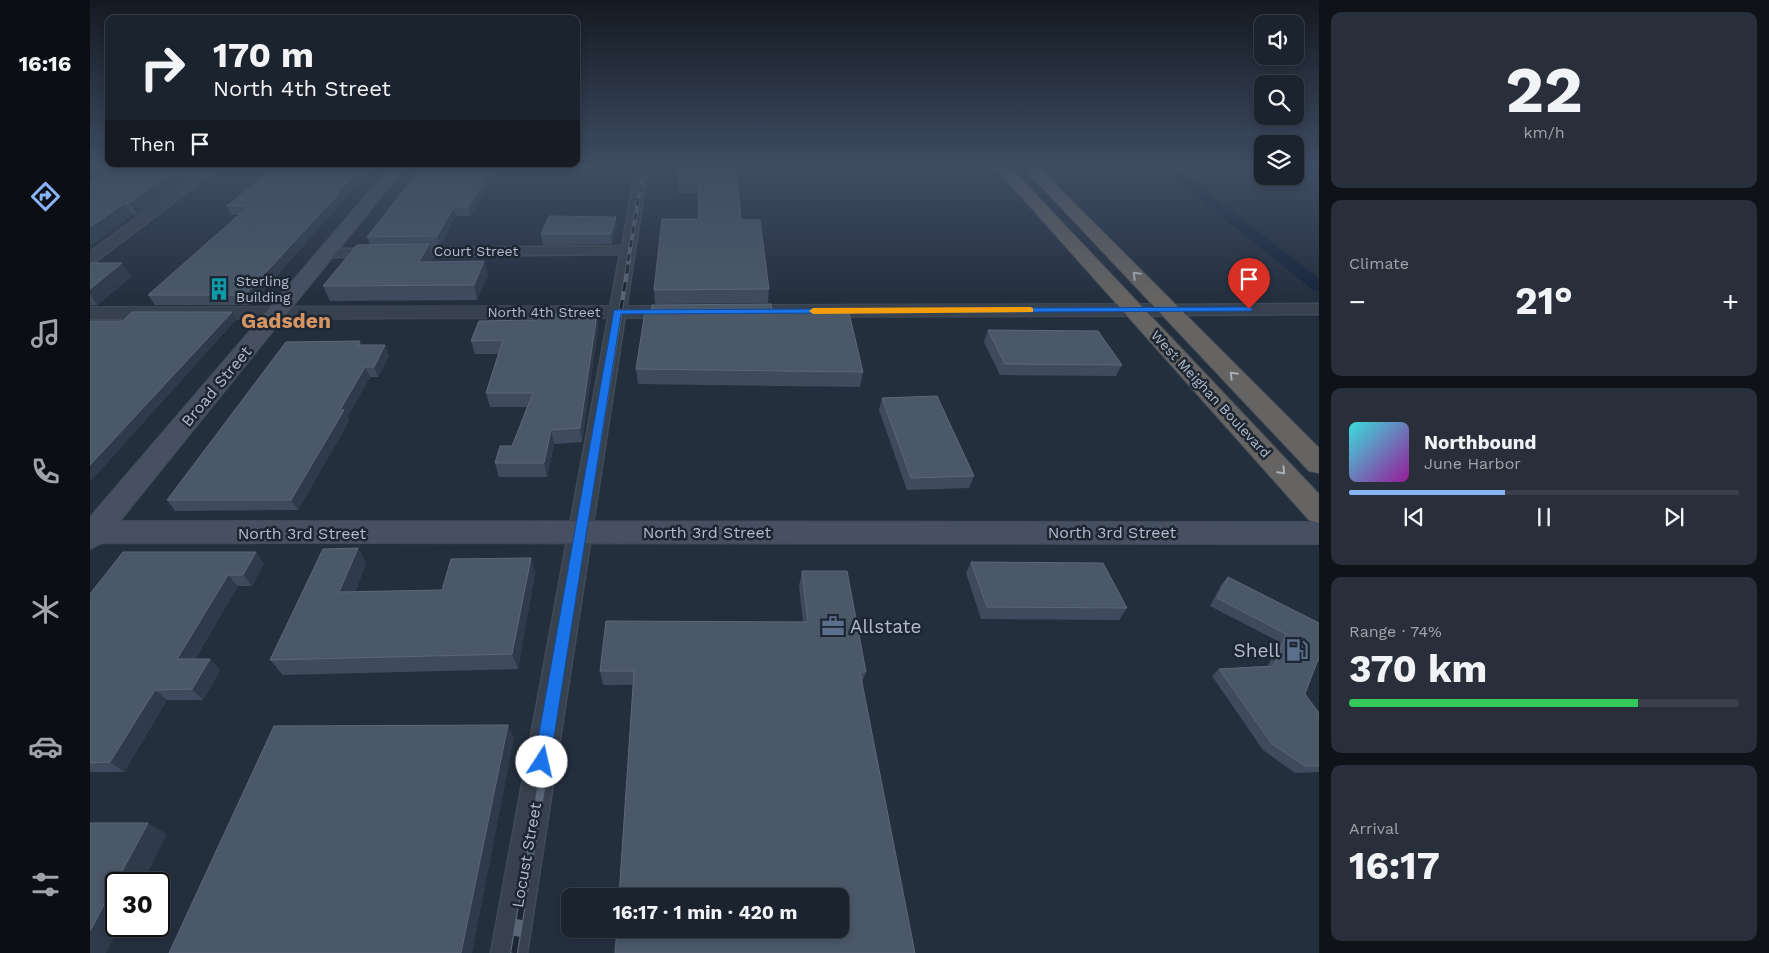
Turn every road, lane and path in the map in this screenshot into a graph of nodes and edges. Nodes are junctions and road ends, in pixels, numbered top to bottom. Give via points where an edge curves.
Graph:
1 (155, 210) edge
2 (361, 210) edge
3 (635, 210) edge
4 (1042, 210) edge
5 (1073, 210) edge
6 (628, 250) junction
7 (325, 252) junction
8 (90, 259) edge
9 (1133, 309) junction
10 (1319, 309) edge
11 (1170, 310) junction
12 (279, 311) junction
13 (617, 312) junction
14 (90, 313) edge
15 (1319, 464) edge
16 (1319, 512) edge
17 (581, 532) junction
18 (91, 533) edge
19 (1319, 533) edge
20 (509, 953) edge

1 - 8 street
2 - 7 main road, Broad Street
3 - 6 street, Locust Street
4 - 9 highway, West Meighan Boulevard
11 -> 5 highway, West Meighan Boulevard
6 - 7 street, Court Street
6 - 13 street, Locust Street
7 - 12 main road, Broad Street
9 - 11 street, North 4th Street
9 - 13 street, North 4th Street
9 -> 16 highway, West Meighan Boulevard
10 - 11 street, North 4th Street
15 -> 11 highway, West Meighan Boulevard
12 - 13 street, North 4th Street
12 - 14 street, North 4th Street
12 - 18 main road, Broad Street
13 - 17 street, Locust Street
17 - 18 main road, North 3rd Street
17 - 19 main road, North 3rd Street
17 - 20 street, Locust Street

